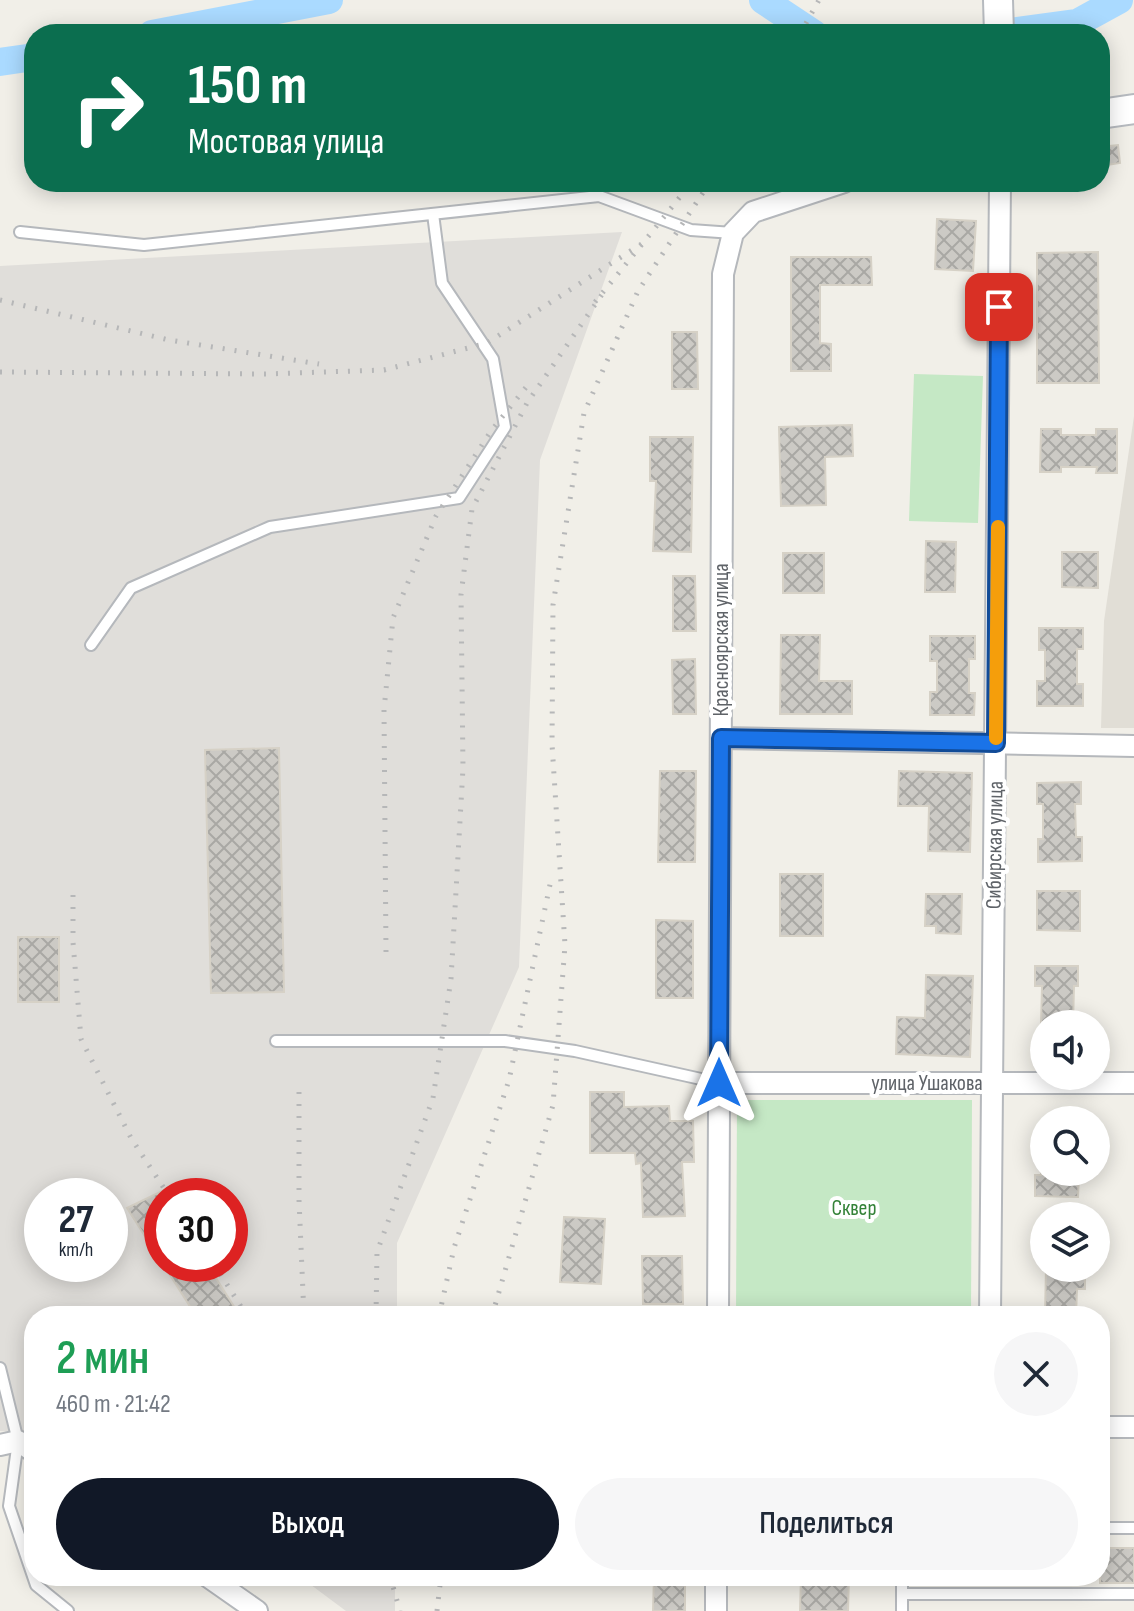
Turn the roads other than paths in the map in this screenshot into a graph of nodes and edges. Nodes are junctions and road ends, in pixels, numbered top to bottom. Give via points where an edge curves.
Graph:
1 (998, 0) edge
2 (999, 24) edge
3 (1134, 109) edge
4 (1110, 113) edge
5 (814, 192) edge
6 (1000, 192) edge
7 (433, 214) junction
8 (20, 232) dead end
9 (733, 233) junction
10 (91, 645) dead end
11 (721, 738) junction
12 (996, 743) junction
13 (1134, 746) edge
14 (276, 1041) dead end
15 (719, 1083) junction
16 (992, 1083) junction
17 (1134, 1083) edge
18 (718, 1306) edge
19 (990, 1306) edge
20 (0, 1368) edge
21 (1110, 1427) edge
22 (1134, 1427) edge
23 (17, 1446) edge
24 (1110, 1528) edge
25 (1134, 1528) edge
26 (24, 1550) edge
27 (37, 1586) edge
28 (221, 1586) edge
29 (716, 1586) edge
30 (902, 1586) edge
31 (902, 1594) junction
32 (1134, 1594) edge
33 (68, 1611) edge
34 (257, 1611) edge
35 (716, 1611) edge
36 (902, 1611) edge

1 - 2 street
3 - 4 street
5 - 9 street, Красноярская улица via 753,212
6 - 12 street, Сибирская улица
7 - 8 lane via 144,245
7 - 9 lane via 599,196 691,230
7 - 10 lane via 442,283 493,359 505,427 459,498 270,527 131,588
9 - 11 street, Красноярская улица via 723,274
11 - 12 street
11 - 15 street, Красноярская улица
12 - 13 street
12 - 16 street, Сибирская улица
14 - 15 lane via 505,1041
15 - 16 street, улица Ушакова
15 - 18 street, Красноярская улица
16 - 17 street, улица Ушакова
16 - 19 street, Сибирская улица
20 - 23 lane
21 - 22 street
23 - 26 lane via 9,1506
24 - 25 lane
27 - 33 lane
28 - 34 street
29 - 35 street
30 - 31 lane
31 - 32 lane
31 - 36 lane

